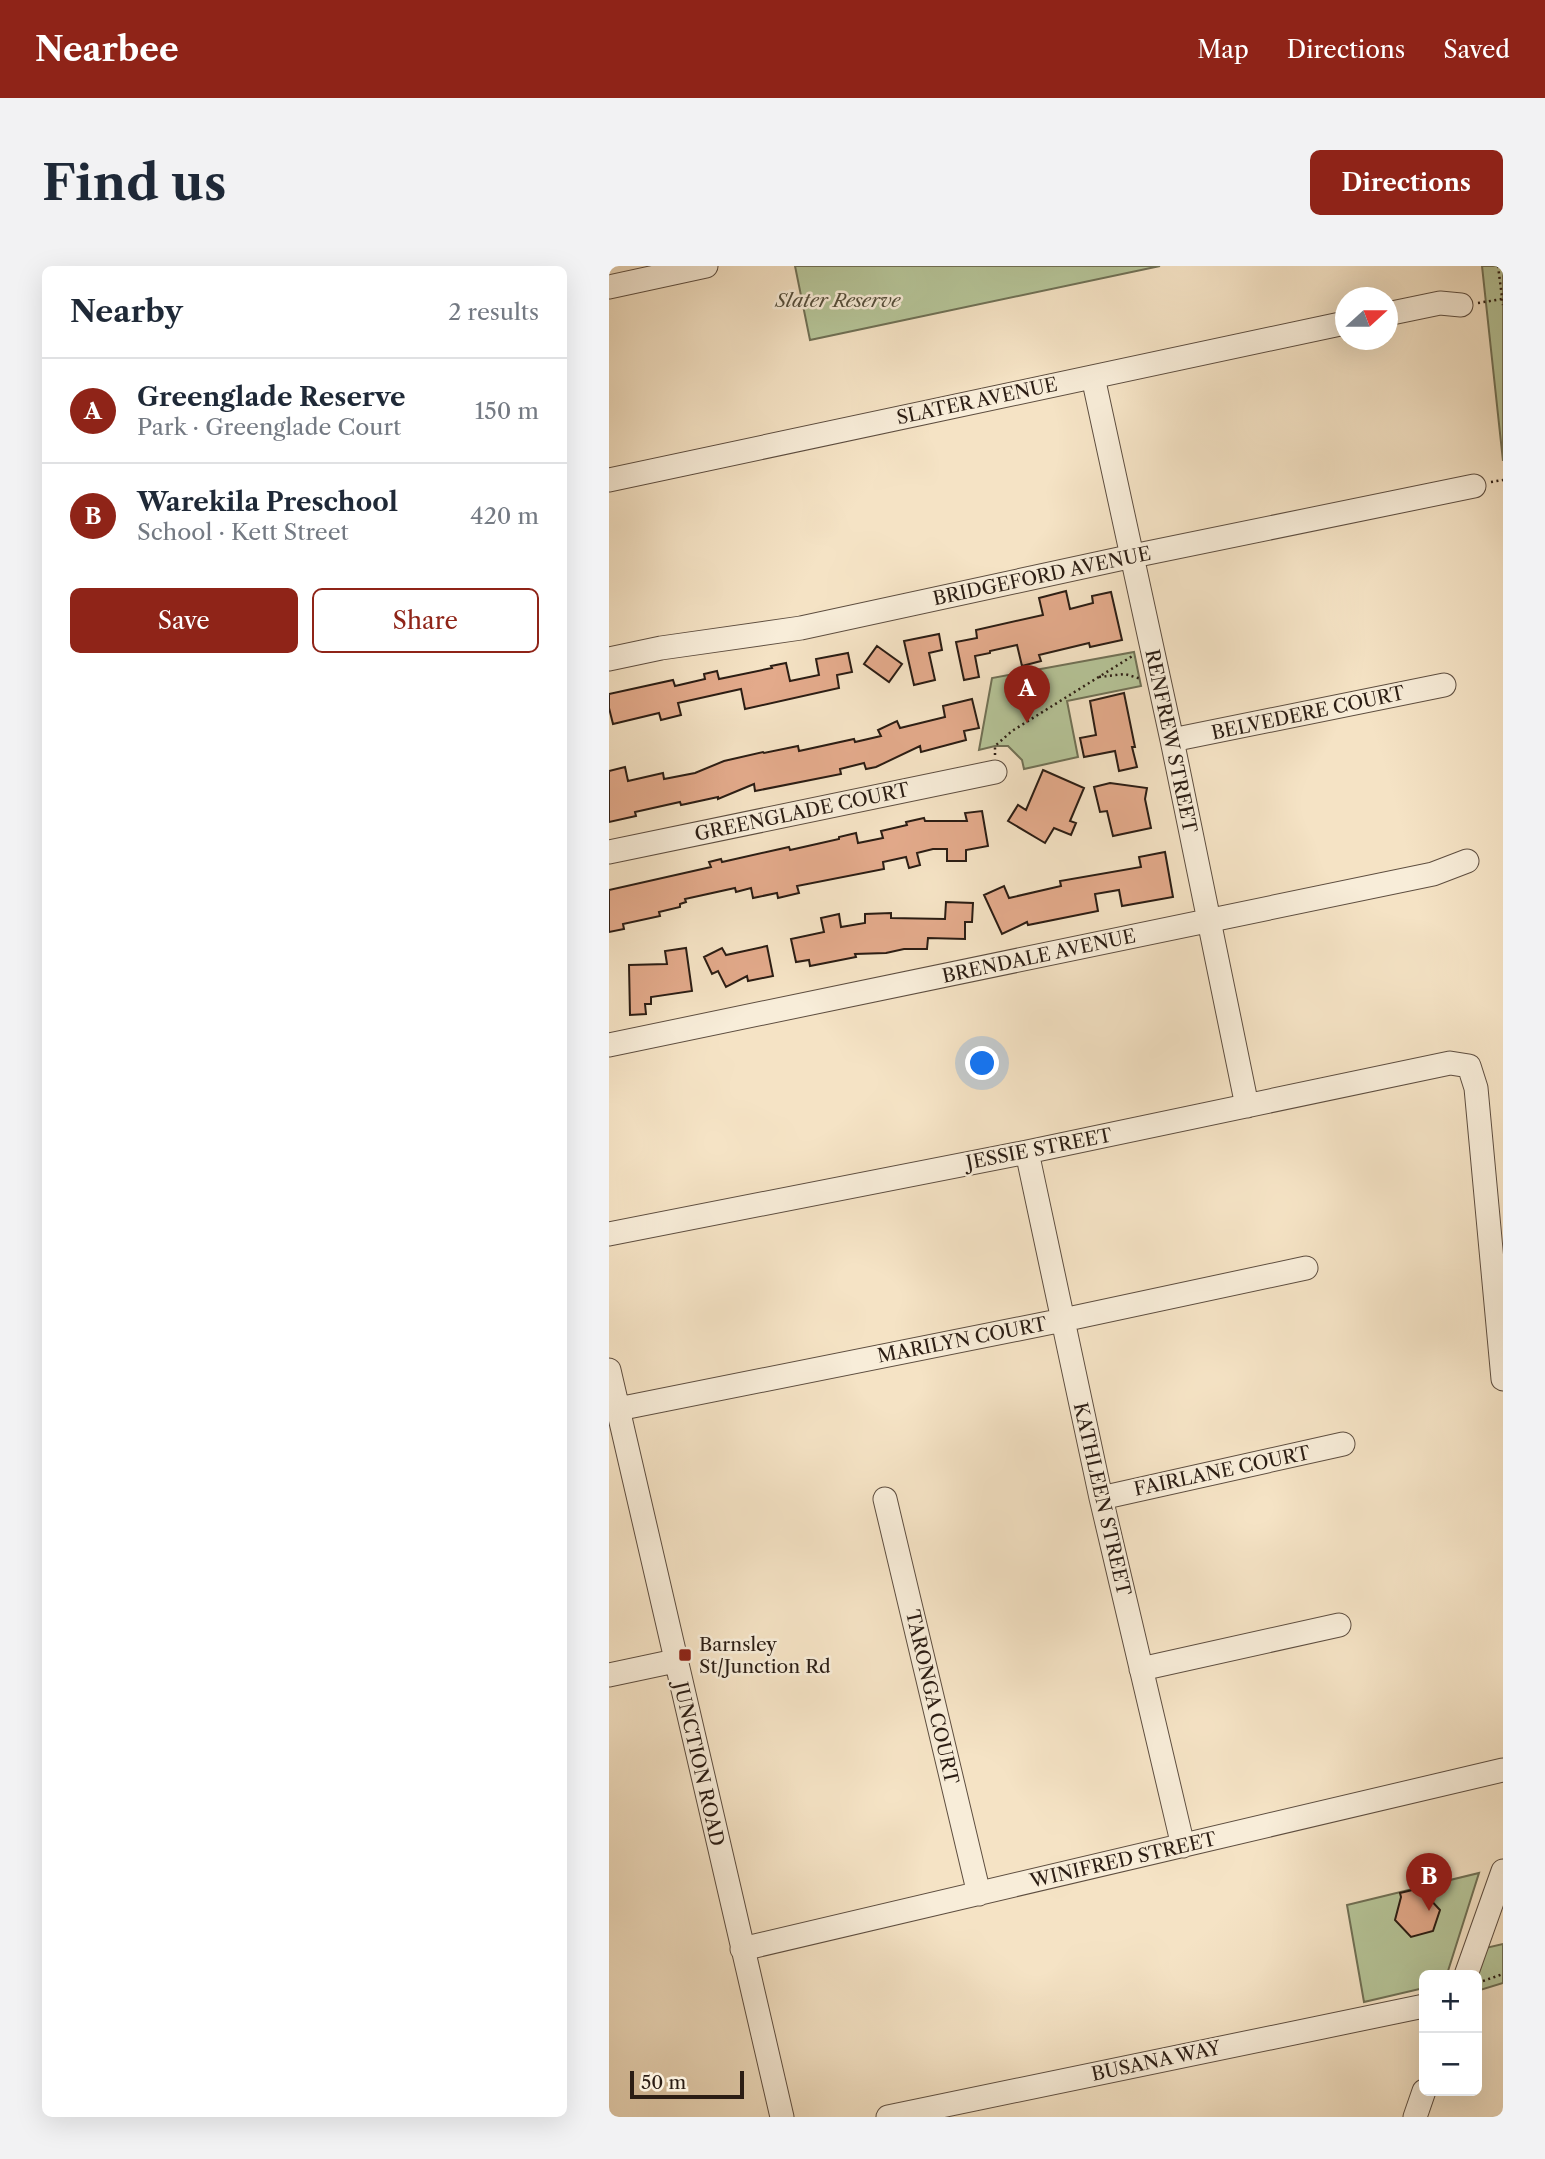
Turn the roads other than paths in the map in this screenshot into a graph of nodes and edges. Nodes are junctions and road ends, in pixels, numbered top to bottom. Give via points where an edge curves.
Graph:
1 (706, 266) edge
2 (609, 286) edge
3 (1461, 305) road end
4 (1398, 312) edge
5 (1335, 325) edge
6 (1093, 377) junction
7 (609, 480) edge
8 (1474, 486) dead end
9 (1133, 556) junction
10 (609, 659) edge
11 (1444, 685) dead end
12 (1172, 740) junction
13 (995, 772) road end
14 (609, 852) edge
15 (1467, 861) dead end
16 (1210, 921) junction
17 (609, 1045) edge
18 (1247, 1106) junction
19 (1027, 1152) junction
20 (609, 1234) edge
21 (1306, 1268) dead end
22 (1063, 1320) junction
23 (609, 1370) edge
24 (1503, 1379) edge
25 (618, 1409) junction
26 (1343, 1444) dead end
27 (1101, 1498) junction
28 (885, 1499) dead end
29 (1339, 1625) dead end
30 (675, 1661) junction
31 (1141, 1669) junction
32 (609, 1675) edge
33 (1503, 1770) edge
34 (1183, 1846) junction
35 (1503, 1871) edge
36 (979, 1894) junction
37 (743, 1949) junction
38 (1468, 1970) edge
39 (1419, 2007) edge
40 (1422, 2096) edge
41 (782, 2117) edge
42 (888, 2117) edge
43 (1415, 2117) edge

1 - 2 street
3 - 4 street via 1440,303
5 - 6 street, SLATER AVENUE
6 - 7 street, SLATER AVENUE
6 - 9 street, RENFREW STREET
8 - 9 street, BRIDGEFORD AVENUE
9 - 10 street, BRIDGEFORD AVENUE via 801,628
9 - 12 street, RENFREW STREET
11 - 12 street, BELVEDERE COURT
12 - 16 street, RENFREW STREET
13 - 14 street, GREENGLADE COURT
15 - 16 street, BRENDALE AVENUE via 1433,874
16 - 17 street, BRENDALE AVENUE
16 - 18 street, RENFREW STREET
18 - 19 street, JESSIE STREET
18 - 24 street, JESSIE STREET via 1450,1063 1469,1066 1476,1088
19 - 20 street, JESSIE STREET
19 - 22 street, KATHLEEN STREET
21 - 22 street, MARILYN COURT
22 - 25 street, MARILYN COURT
22 - 27 street, KATHLEEN STREET
23 - 25 street, JUNCTION ROAD
25 - 30 street, JUNCTION ROAD
26 - 27 street, FAIRLANE COURT
27 - 31 street, KATHLEEN STREET
28 - 36 street, TARONGA COURT
29 - 31 street
30 - 32 street
30 - 37 street, JUNCTION ROAD
31 - 34 street, KATHLEEN STREET
33 - 34 street, WINIFRED STREET
34 - 36 street, WINIFRED STREET
35 - 38 street
36 - 37 street, WINIFRED STREET
37 - 41 street, JUNCTION ROAD
39 - 42 street, BUSANA WAY
40 - 43 street

